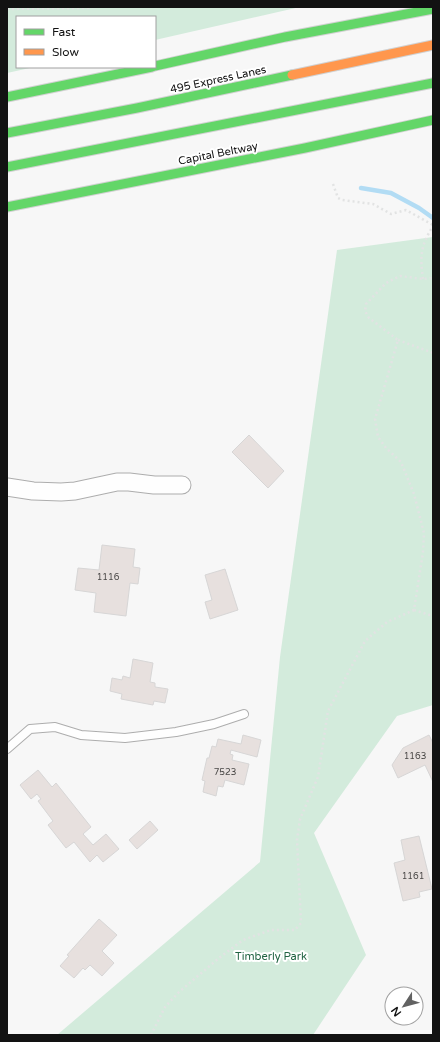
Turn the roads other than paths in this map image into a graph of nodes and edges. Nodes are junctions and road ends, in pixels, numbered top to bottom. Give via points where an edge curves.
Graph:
1 (433, 9) edge
2 (433, 45) edge
3 (156, 66) edge
4 (147, 68) edge
5 (433, 83) edge
6 (7, 97) edge
7 (433, 120) edge
8 (7, 133) edge
9 (7, 167) edge
10 (7, 207) edge
11 (182, 485) dead end
12 (7, 487) edge
13 (244, 714) dead end
14 (7, 749) edge

1 - 3 highway via 285,37
2 - 8 highway, 495 Express Lanes via 153,105
4 - 6 highway
5 - 9 highway
7 - 10 highway, Capital Beltway
11 - 12 street via 117,482 61,492
13 - 14 lane via 176,732 125,738 81,735 55,727 30,729

